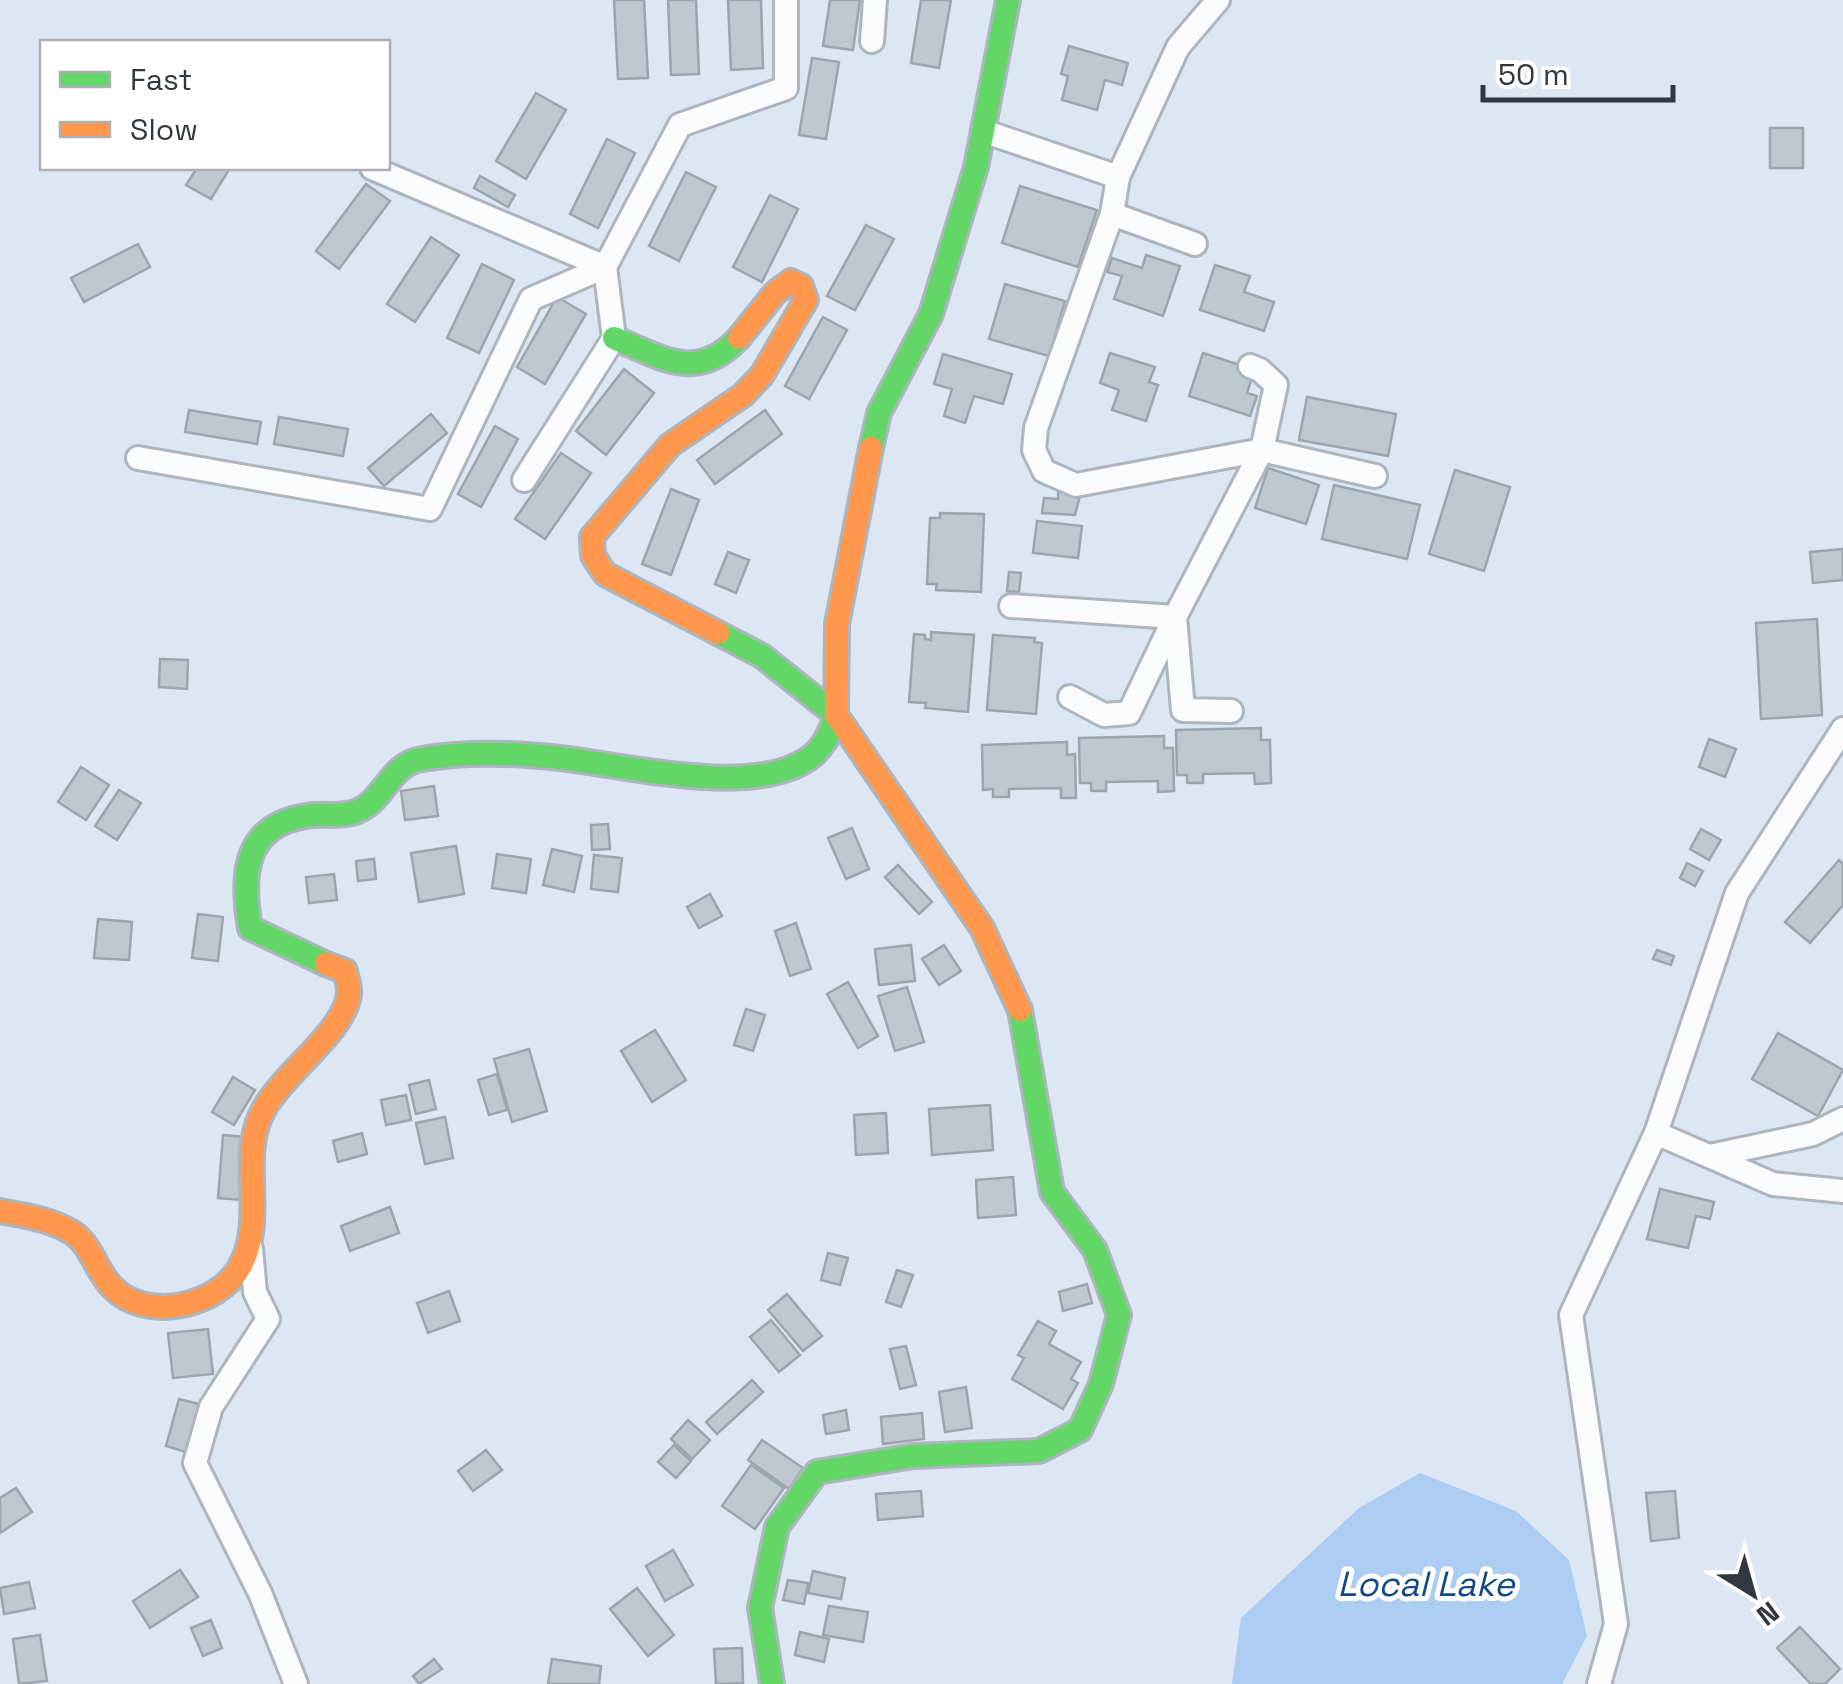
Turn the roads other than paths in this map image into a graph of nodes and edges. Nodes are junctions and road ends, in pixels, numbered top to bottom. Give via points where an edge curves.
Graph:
1 (786, 0) edge
2 (875, 0) edge
3 (1008, 0) edge
4 (1218, 0) edge
5 (872, 41) dead end
6 (982, 132) junction
7 (377, 170) edge
8 (1118, 177) junction
9 (1112, 214) junction
10 (1195, 244) dead end
11 (605, 267) junction
12 (614, 338) junction
13 (1250, 366) dead end
14 (1262, 450) junction
15 (138, 458) dead end
16 (1375, 476) dead end
17 (524, 480) dead end
18 (1012, 606) dead end
19 (1174, 617) junction
20 (1070, 697) dead end
21 (1231, 711) dead end
22 (836, 715) junction
23 (1843, 730) edge
24 (1843, 1119) edge
25 (1656, 1133) junction
26 (1710, 1156) junction
27 (1843, 1191) edge
28 (0, 1211) edge
29 (250, 1240) junction
30 (296, 1684) edge
31 (772, 1684) edge
32 (1598, 1684) edge

1 - 11 street via 786,88 680,125
2 - 5 street
3 - 6 street
4 - 8 street via 1178,47
6 - 8 street
6 - 22 street via 931,314 879,413 837,624
7 - 11 street
8 - 9 street
9 - 10 street
9 - 14 street via 1036,428 1034,450 1044,471 1076,484
11 - 12 street
11 - 15 street via 531,299 430,509
12 - 17 street
12 - 22 street via 686,366 706,365 733,348 778,287 791,281 802,286 806,300 762,375 670,445 592,537 593,556 605,574 762,656
13 - 14 street via 1276,386
14 - 16 street
14 - 19 street
18 - 19 street
19 - 20 street via 1129,714 1104,715
19 - 21 street via 1183,710
22 - 29 street via 828,739 807,759 761,775 712,779 556,757 441,756 405,764 362,810 303,816 265,832 246,862 250,928 345,971 349,996 262,1112 250,1148
22 - 31 street via 982,928 1020,1009 1052,1192 1094,1250 1118,1315 1102,1384 1080,1430 1038,1451 913,1456 817,1472 777,1527 760,1608
23 - 25 street via 1737,894
24 - 26 street via 1813,1134
25 - 26 street
25 - 32 street via 1571,1314 1616,1624
26 - 27 street via 1774,1184
28 - 29 street via 80,1238 112,1288 133,1305 162,1308 203,1296 238,1270
29 - 30 street via 256,1292 268,1318 211,1407 195,1464 260,1593

